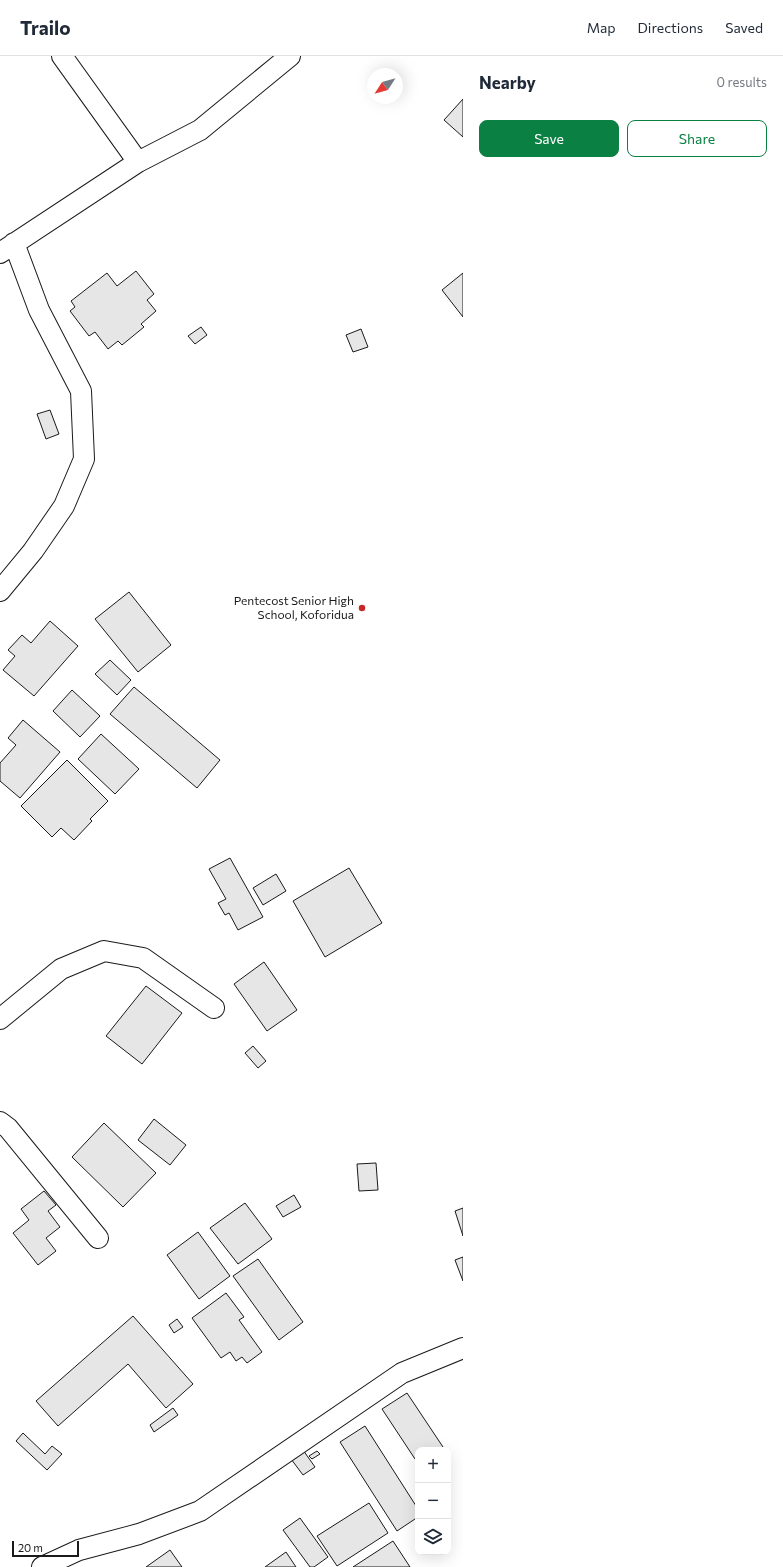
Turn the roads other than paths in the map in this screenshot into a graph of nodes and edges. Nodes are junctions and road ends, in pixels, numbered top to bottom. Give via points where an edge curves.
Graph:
1 (62, 56) edge
2 (290, 56) edge
3 (138, 162) junction
4 (7, 248) edge
5 (0, 591) edge
6 (214, 1008) dead end
7 (0, 1019) edge
8 (0, 1122) edge
9 (98, 1238) dead end
10 (463, 1348) edge
11 (42, 1567) edge

1 - 3 street
2 - 3 street via 200,130
3 - 4 street
4 - 5 street via 81,391 84,459 64,506 33,551
6 - 7 street via 143,958 104,952 61,969
8 - 9 street via 8,1128
10 - 11 street via 402,1373 200,1511 139,1534 79,1550

